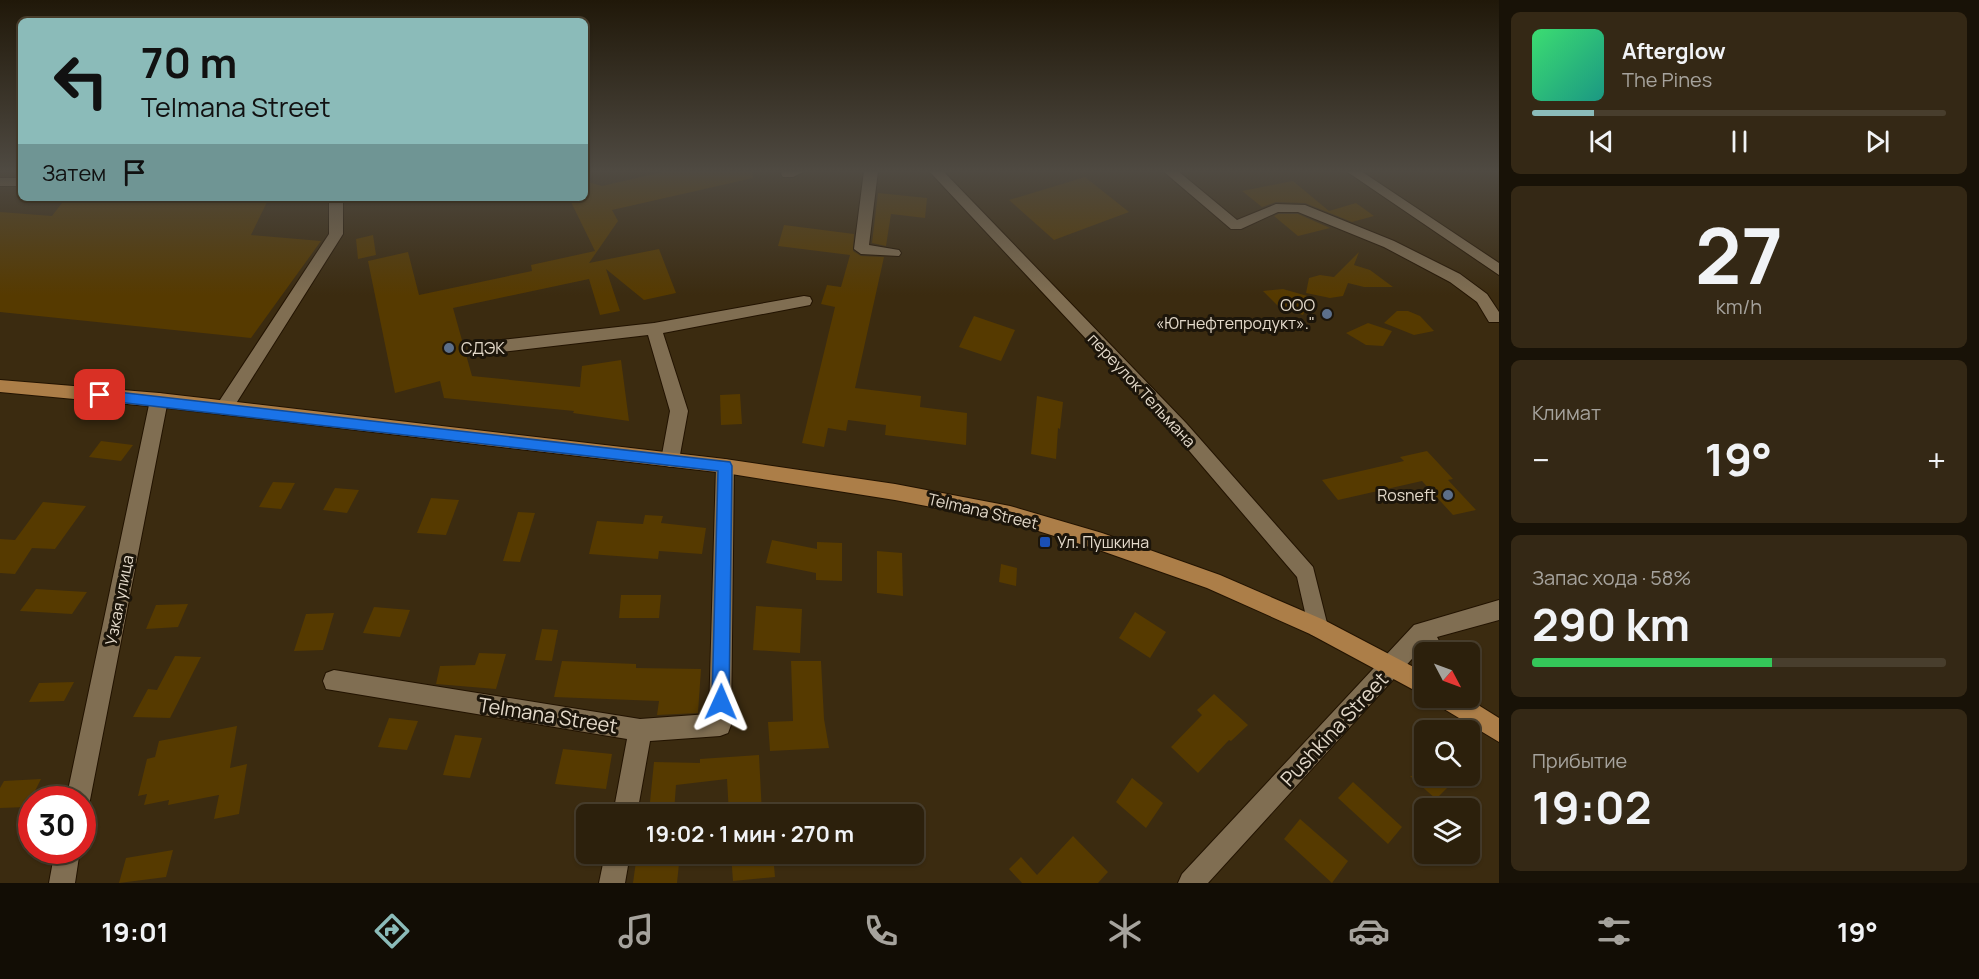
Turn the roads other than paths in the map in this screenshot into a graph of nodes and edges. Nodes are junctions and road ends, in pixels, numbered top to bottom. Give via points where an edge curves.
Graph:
1 (336, 212) edge
2 (866, 212) edge
3 (974, 212) edge
4 (1219, 212) edge
5 (1267, 212) edge
6 (1310, 212) edge
7 (1412, 212) edge
8 (894, 253) dead end
9 (1499, 270) edge
10 (804, 301) dead end
11 (1495, 318) dead end
12 (654, 329) junction
13 (484, 348) dead end
14 (0, 386) edge
15 (159, 400) junction
16 (224, 408) junction
17 (670, 459) junction
18 (725, 466) junction
19 (1499, 610) edge
20 (1317, 627) junction
21 (1422, 632) junction
22 (1428, 642) edge
23 (1391, 667) junction
24 (1414, 680) edge
25 (334, 681) dead end
26 (1469, 708) edge
27 (640, 730) junction
28 (1499, 731) edge
29 (81, 786) edge
30 (627, 804) edge
31 (65, 864) edge
32 (616, 864) edge
33 (62, 883) edge
34 (612, 883) edge
35 (1191, 883) edge

1 - 16 street via 336,234
2 - 8 street via 861,249
3 - 20 street, переулок Тельмана via 1180,428 1306,573
4 - 5 street via 1236,226
6 - 11 street via 1389,244 1455,278 1482,298
7 - 9 street
10 - 12 street
12 - 13 street
12 - 17 street via 679,411
14 - 15 main road, Telmana Street
15 - 16 main road, Telmana Street
15 - 29 street, Узкая улица
16 - 17 main road, Telmana Street
17 - 18 main road, Telmana Street
18 - 20 main road, Telmana Street via 1010,514 1213,581
18 - 27 street, Telmana Street via 720,725
19 - 21 street
20 - 23 main road, Telmana Street
21 - 22 street
21 - 23 street, Pushkina Street
23 - 24 main road, Telmana Street
23 - 35 street, Pushkina Street
25 - 27 street, Telmana Street
26 - 28 main road
27 - 30 street
31 - 33 street
32 - 34 street

